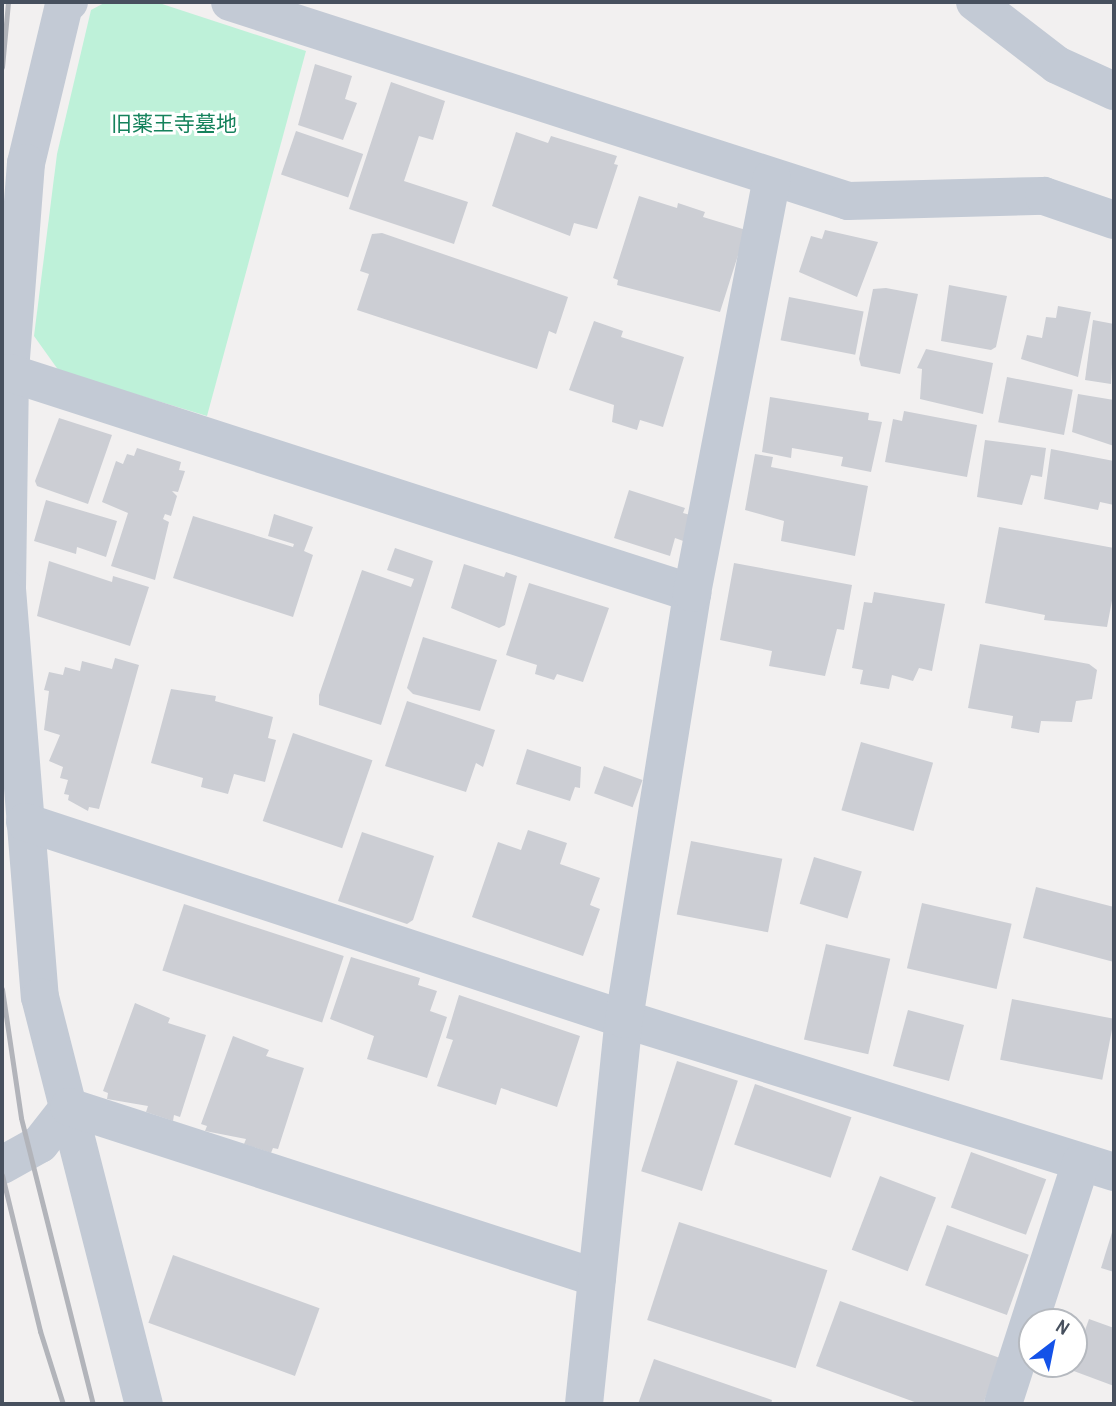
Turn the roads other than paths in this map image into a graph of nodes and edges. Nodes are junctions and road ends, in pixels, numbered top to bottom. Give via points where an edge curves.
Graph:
1 (69, 2) edge
2 (230, 2) edge
3 (975, 2) edge
4 (1114, 91) edge
5 (772, 178) junction
6 (1114, 220) edge
7 (10, 373) junction
8 (692, 593) junction
9 (25, 822) junction
10 (624, 1018) junction
11 (69, 1107) junction
12 (2, 1165) edge
13 (1097, 1167) edge
14 (597, 1278) junction
15 (144, 1404) edge
16 (584, 1404) edge
17 (1003, 1404) edge

1 - 7 street via 64,5 26,163
2 - 5 street
3 - 4 street via 1057,65
5 - 6 street via 848,201 1044,196
5 - 8 street
7 - 8 street
7 - 9 street via 8,589
8 - 10 street
9 - 10 street
9 - 11 street via 40,997
10 - 13 street
10 - 14 street
11 - 12 street via 40,1144
11 - 14 street
11 - 15 street
13 - 17 street
14 - 16 street

